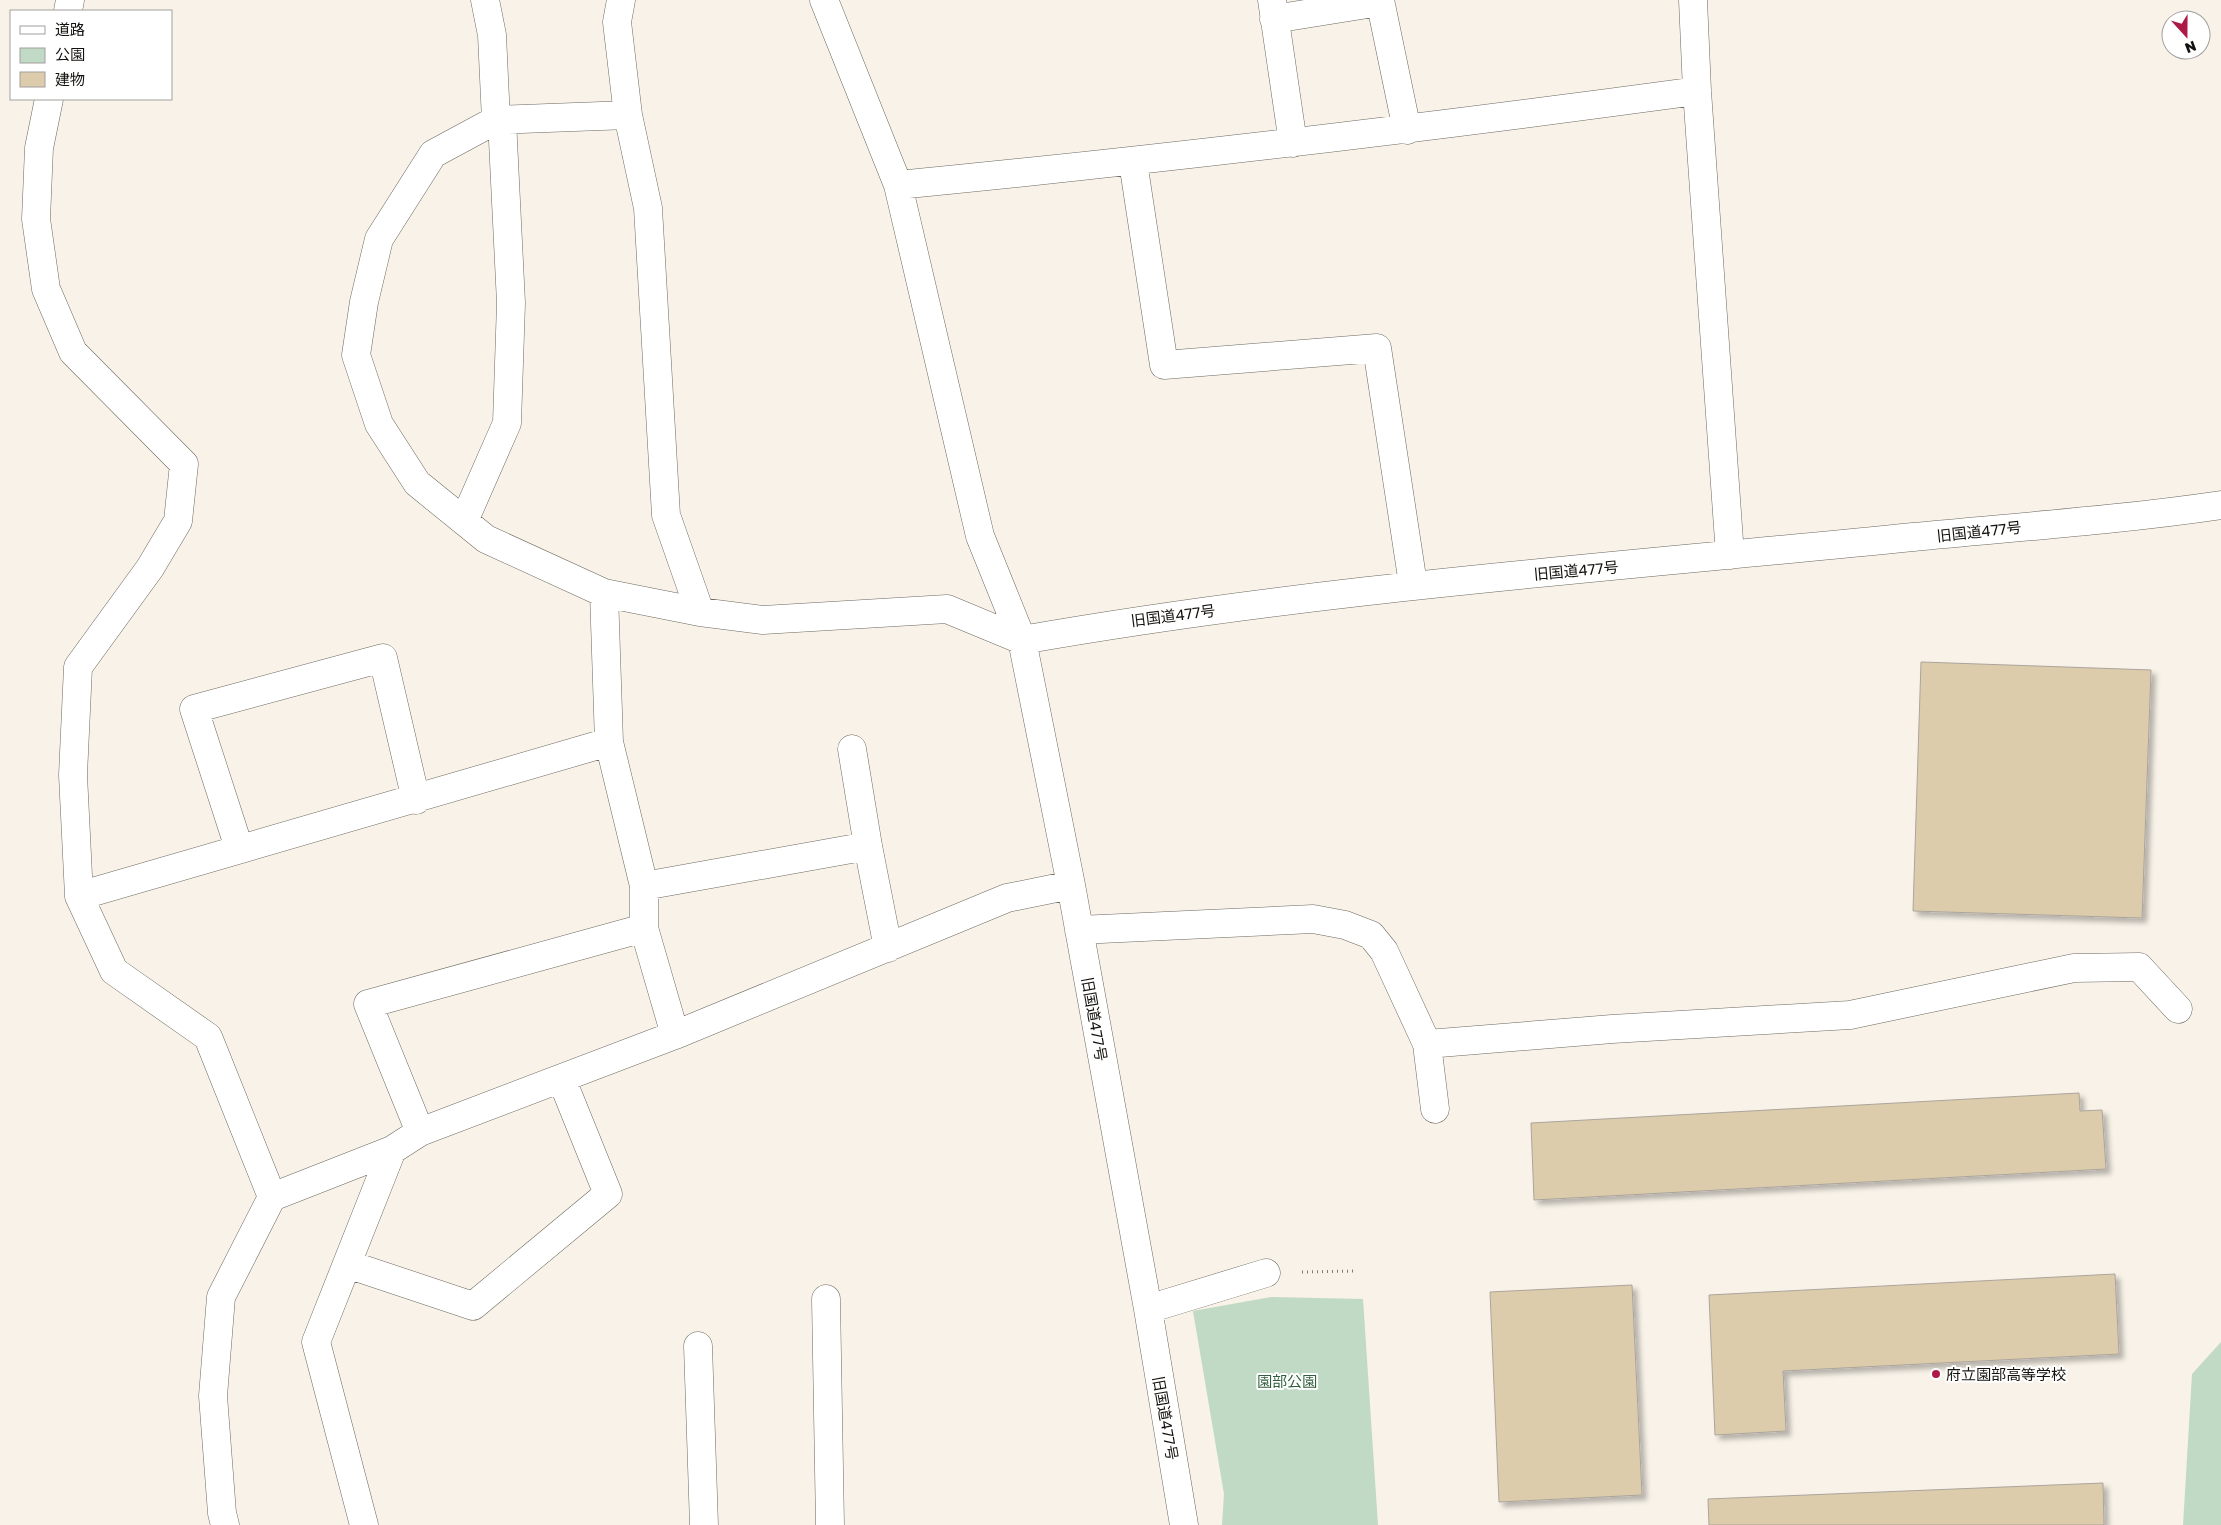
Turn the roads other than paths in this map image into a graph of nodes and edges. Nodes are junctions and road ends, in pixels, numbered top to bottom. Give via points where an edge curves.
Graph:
1 (485, 0) edge
2 (621, 0) edge
3 (824, 0) edge
4 (1693, 0) edge
5 (1380, 1) edge
6 (1273, 10) edge
7 (1697, 91) junction
8 (50, 100) edge
9 (628, 115) junction
10 (499, 120) junction
11 (1406, 130) junction
12 (1293, 144) junction
13 (1133, 162) junction
14 (898, 185) junction
15 (2221, 505) edge
16 (464, 521) junction
17 (1730, 555) junction
18 (1413, 584) junction
19 (604, 593) junction
20 (700, 612) junction
21 (1022, 640) junction
22 (609, 742) junction
23 (852, 749) dead end
24 (416, 800) junction
25 (868, 846) junction
26 (239, 848) junction
27 (1071, 884) junction
28 (644, 886) junction
29 (79, 896) junction
30 (644, 928) junction
31 (1079, 930) junction
32 (888, 948) junction
33 (2178, 1009) dead end
34 (675, 1035) junction
35 (1427, 1044) junction
36 (562, 1080) junction
37 (1435, 1109) dead end
38 (420, 1132) junction
39 (392, 1150) junction
40 (272, 1197) junction
41 (347, 1264) junction
42 (1266, 1273) road end
43 (826, 1300) dead end
44 (1148, 1309) junction
45 (698, 1346) dead end
46 (225, 1525) edge
47 (364, 1525) edge
48 (704, 1525) edge
49 (830, 1525) edge
50 (1184, 1525) edge

1 - 10 street via 492,35
2 - 9 street via 617,22
3 - 14 street
4 - 7 street
5 - 6 street
5 - 11 street
6 - 12 street
7 - 11 street
7 - 17 street
8 - 29 street via 39,148 36,219 46,289 73,352 184,464 178,521 150,568 78,667 73,776
9 - 10 street
9 - 20 street via 648,208 666,515
10 - 16 street via 512,303 506,423
10 - 16 street via 433,154 379,239 356,355 379,424 417,483
11 - 12 street
12 - 13 street
13 - 14 street
13 - 18 street via 1164,365 1377,348
14 - 21 street via 980,536
15 - 17 street, 旧国道477号
16 - 19 street via 486,539
17 - 18 street, 旧国道477号
18 - 21 street, 旧国道477号 via 1130,621
19 - 20 street
19 - 22 street
20 - 21 street via 763,620 947,609
21 - 27 street, 旧国道477号
22 - 24 street
22 - 28 street
23 - 25 street
24 - 26 street
24 - 26 street via 383,658 194,709
25 - 28 street
25 - 32 street
26 - 29 street
27 - 31 street, 旧国道477号
27 - 32 street via 1008,898
28 - 30 street
29 - 40 street via 114,971 208,1037
30 - 34 street
30 - 38 street via 368,1004
31 - 35 street via 1313,919 1345,925 1370,934 1384,951
31 - 44 street, 旧国道477号
32 - 34 street
33 - 35 street via 2139,967 2074,968 1850,1016 1612,1029
34 - 36 street
35 - 37 street
36 - 38 street
36 - 41 street via 608,1194 473,1306
38 - 39 street
39 - 40 street
39 - 41 street
40 - 46 street via 221,1297 213,1396
41 - 47 street via 316,1342
42 - 44 street
43 - 49 street
44 - 50 street, 旧国道477号
45 - 48 street

